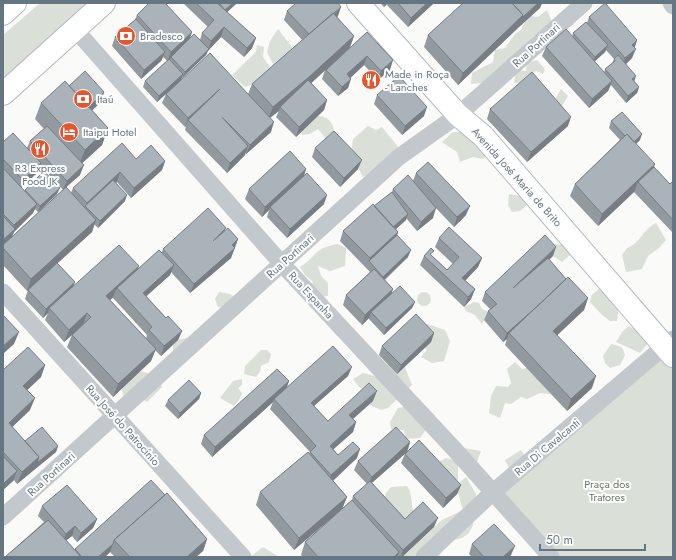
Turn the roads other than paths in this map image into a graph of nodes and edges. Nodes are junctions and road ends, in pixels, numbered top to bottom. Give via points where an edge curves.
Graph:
1 (15, 3) edge
2 (104, 3) edge
3 (358, 3) edge
4 (584, 3) edge
5 (671, 3) edge
6 (673, 6) edge
7 (3, 14) edge
8 (74, 28) junction
9 (3, 94) edge
10 (458, 115) junction
11 (282, 264) junction
12 (3, 292) edge
13 (670, 347) edge
14 (115, 416) junction
15 (492, 493) junction
16 (3, 517) edge
17 (244, 557) edge
18 (424, 557) edge
19 (551, 557) edge

1 - 7 main road
2 - 8 main road
3 - 10 main road, Avenida José Maria de Brito
4 - 10 street, Rua Portinari
5 - 6 street
8 - 9 main road
8 - 11 street, Rua Espanha
10 - 11 street, Rua Portinari via 399,157
10 - 13 main road, Avenida José Maria de Brito via 483,136
11 - 14 street, Rua Portinari
11 - 15 street, Rua Espanha
12 - 14 street, Rua José do Patrocínio
13 - 15 street, Rua Di Cavalcanti
14 - 16 street, Rua Portinari
14 - 17 street, Rua José do Patrocínio
15 - 18 street, Rua Di Cavalcanti
15 - 19 street, Rua Espanha

